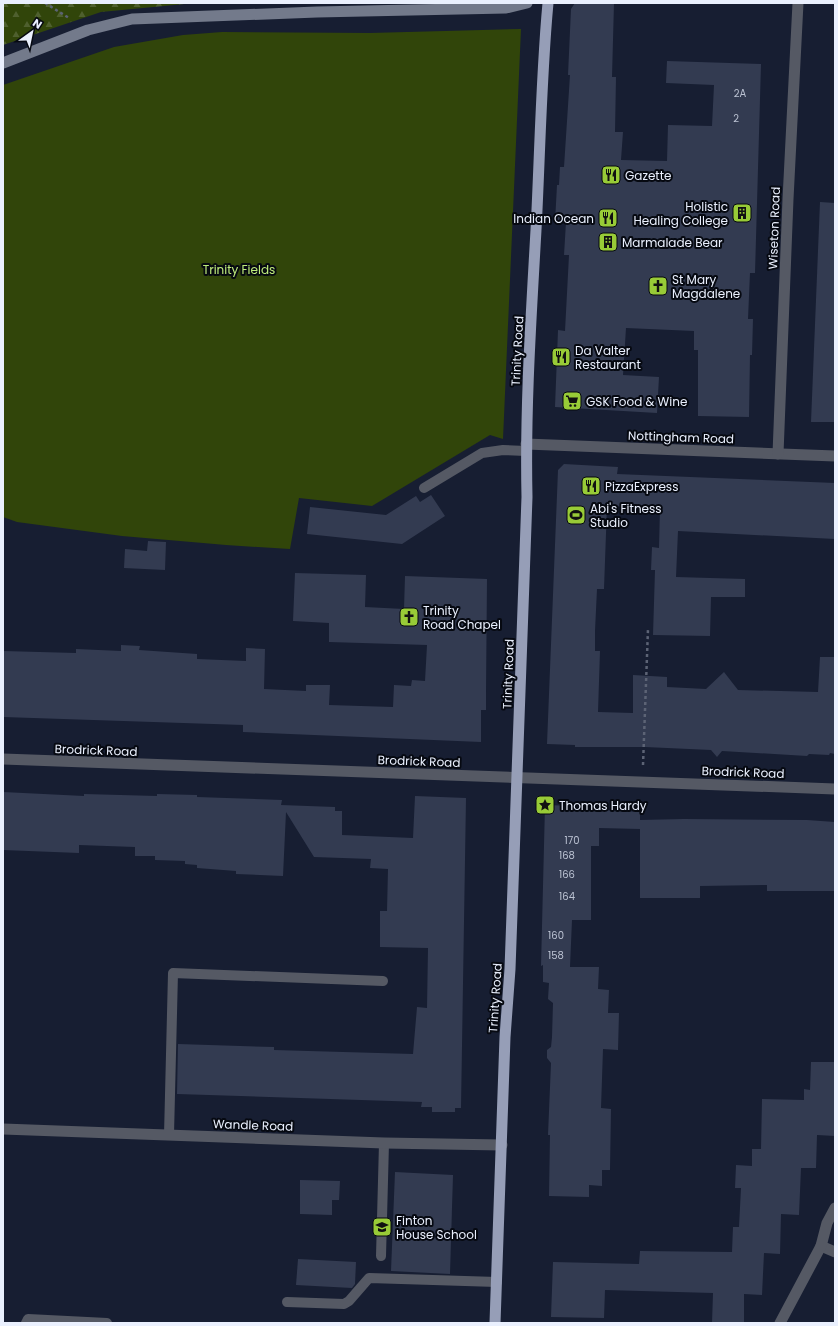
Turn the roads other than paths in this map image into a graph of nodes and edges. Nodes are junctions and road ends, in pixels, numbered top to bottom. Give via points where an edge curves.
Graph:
1 (527, 3) edge
2 (548, 3) edge
3 (798, 3) edge
4 (3, 63) edge
5 (526, 448) junction
6 (778, 454) junction
7 (835, 456) edge
8 (424, 488) dead end
9 (3, 759) edge
10 (517, 777) junction
11 (835, 789) edge
12 (383, 981) dead end
13 (3, 1129) edge
14 (169, 1135) junction
15 (384, 1143) junction
16 (502, 1145) junction
17 (835, 1208) edge
18 (821, 1246) junction
19 (835, 1252) edge
20 (381, 1256) dead end
21 (497, 1282) junction
22 (287, 1302) dead end
23 (26, 1323) edge
24 (106, 1323) edge
25 (495, 1323) edge
26 (780, 1323) edge

1 - 4 main road via 506,8 132,19 88,30
2 - 5 highway, Trinity Road via 543,59
3 - 6 street, Wiseton Road
5 - 6 street, Nottingham Road
5 - 8 lane via 482,453
5 - 10 highway, Trinity Road via 527,497
6 - 7 street, Nottingham Road
9 - 10 street, Brodrick Road
10 - 11 street, Brodrick Road
10 - 16 highway, Trinity Road
12 - 14 lane via 173,973
13 - 14 street, Wandle Road
14 - 15 street, Wandle Road
15 - 16 street, Wandle Road
15 - 20 lane
16 - 21 highway, Trinity Road
17 - 18 street via 827,1223
18 - 19 street
18 - 26 street
21 - 22 lane via 369,1278 344,1304
21 - 25 highway, Trinity Road
23 - 24 lane via 28,1319

